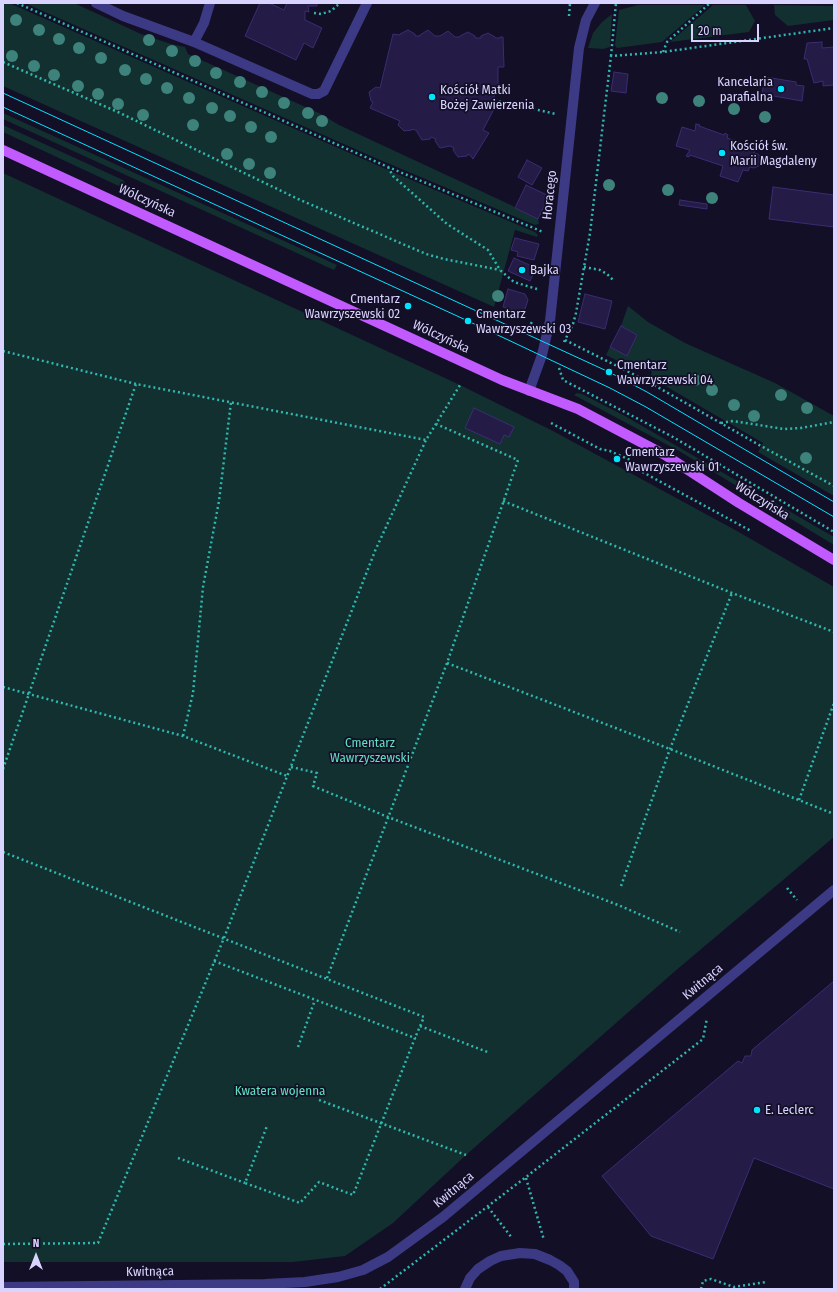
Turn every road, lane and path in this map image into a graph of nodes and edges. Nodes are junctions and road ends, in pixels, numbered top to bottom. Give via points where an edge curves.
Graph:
1 (17, 3) edge
2 (96, 3) edge
3 (210, 3) edge
4 (340, 3) edge
5 (367, 3) edge
6 (595, 3) edge
7 (616, 3) edge
8 (710, 3) edge
9 (22, 4) edge
10 (314, 13) dead end
11 (834, 28) edge
12 (194, 42) junction
13 (662, 52) junction
14 (611, 56) junction
15 (3, 62) edge
16 (494, 100) dead end
17 (558, 115) dead end
18 (3, 150) edge
19 (388, 166) junction
20 (547, 234) dead end
21 (584, 267) junction
22 (500, 270) junction
23 (614, 281) dead end
24 (541, 290) dead end
25 (565, 340) junction
26 (562, 345) dead end
27 (3, 351) edge
28 (559, 368) dead end
29 (136, 384) junction
30 (460, 385) dead end
31 (529, 390) junction
32 (231, 402) junction
33 (834, 422) edge
34 (551, 423) dead end
35 (436, 424) junction
36 (721, 424) junction
37 (426, 440) junction
38 (834, 486) edge
39 (503, 501) junction
40 (834, 532) edge
41 (755, 534) dead end
42 (834, 560) edge
43 (732, 593) junction
44 (834, 632) edge
45 (446, 663) junction
46 (3, 687) edge
47 (29, 694) junction
48 (834, 703) edge
49 (183, 736) junction
50 (670, 749) junction
51 (291, 767) junction
52 (3, 769) edge
53 (287, 776) junction
54 (799, 800) junction
55 (834, 814) edge
56 (388, 817) junction
57 (3, 852) edge
58 (621, 886) dead end
59 (787, 888) dead end
60 (834, 890) edge
61 (808, 912) junction
62 (680, 932) dead end
63 (224, 938) junction
64 (214, 961) junction
65 (327, 978) junction
66 (315, 1000) junction
67 (708, 1016) dead end
68 (420, 1026) junction
69 (415, 1038) junction
70 (298, 1047) dead end
71 (490, 1053) dead end
72 (319, 1100) dead end
73 (381, 1123) junction
74 (267, 1126) dead end
75 (466, 1155) dead end
76 (178, 1158) dead end
77 (526, 1178) junction
78 (245, 1183) junction
79 (488, 1207) junction
80 (3, 1244) edge
81 (520, 1253) junction
82 (550, 1260) junction
83 (766, 1282) dead end
84 (3, 1287) edge
85 (265, 1287) edge
86 (380, 1289) edge
87 (465, 1289) edge
88 (574, 1289) edge
89 (701, 1289) edge

1 - 9 path
2 - 12 street via 123,16
3 - 12 street via 204,23
4 - 10 path via 321,14
5 - 12 street via 324,91 318,94 306,92
6 - 31 street, Horacego via 586,20 579,48 550,321 542,355
7 - 14 path
8 - 13 path via 667,42
9 - 19 path
11 - 13 path
13 - 14 path
14 - 21 path
15 - 22 path via 120,113 298,199 426,254
16 - 17 path
18 - 31 main road, Wólczyńska via 502,380
19 - 20 path
19 - 22 path via 393,176 446,224 488,250
21 - 23 path via 600,270
21 - 25 path via 576,313
22 - 24 path via 514,282
25 - 26 path
25 - 36 path via 647,381
27 - 29 path
28 - 40 path via 563,380 673,438
29 - 32 path
29 - 47 path
30 - 35 path
31 - 42 main road, Wólczyńska via 578,409 665,455
32 - 37 path
32 - 49 path via 220,501 203,587 193,693
33 - 36 path via 784,429 733,421
34 - 41 path via 600,449 630,460 637,469
35 - 37 path
35 - 39 path via 518,460
36 - 38 path
37 - 51 path via 375,551
39 - 43 path
39 - 45 path
43 - 44 path
43 - 50 path
45 - 50 path
45 - 56 path
46 - 47 path
47 - 49 path
47 - 52 path
48 - 54 path
49 - 53 path
50 - 54 path
50 - 58 path
51 - 53 path
51 - 56 path via 316,773 313,786
53 - 63 path
54 - 55 path
56 - 62 path via 618,905
56 - 65 path
57 - 63 path
59 - 61 path
60 - 61 street, Kwitnąca
61 - 85 street, Kwitnąca via 443,1217 388,1257 363,1270 338,1278
63 - 64 path
63 - 65 path
64 - 66 path
64 - 80 path via 98,1243
65 - 68 path via 424,1017
66 - 69 path
66 - 70 path
67 - 77 path via 703,1039
68 - 69 path
68 - 71 path
69 - 73 path
72 - 73 path
73 - 75 path
73 - 78 path via 353,1195 320,1182 300,1203
74 - 78 path
76 - 78 path
77 - 79 path
77 - 82 path
79 - 81 path via 516,1243
79 - 86 path
81 - 82 street via 535,1254
81 - 87 street via 501,1256 484,1265 470,1278
82 - 88 street via 567,1271 574,1282
83 - 89 path via 734,1287 711,1279 703,1281
84 - 85 street, Kwitnąca

